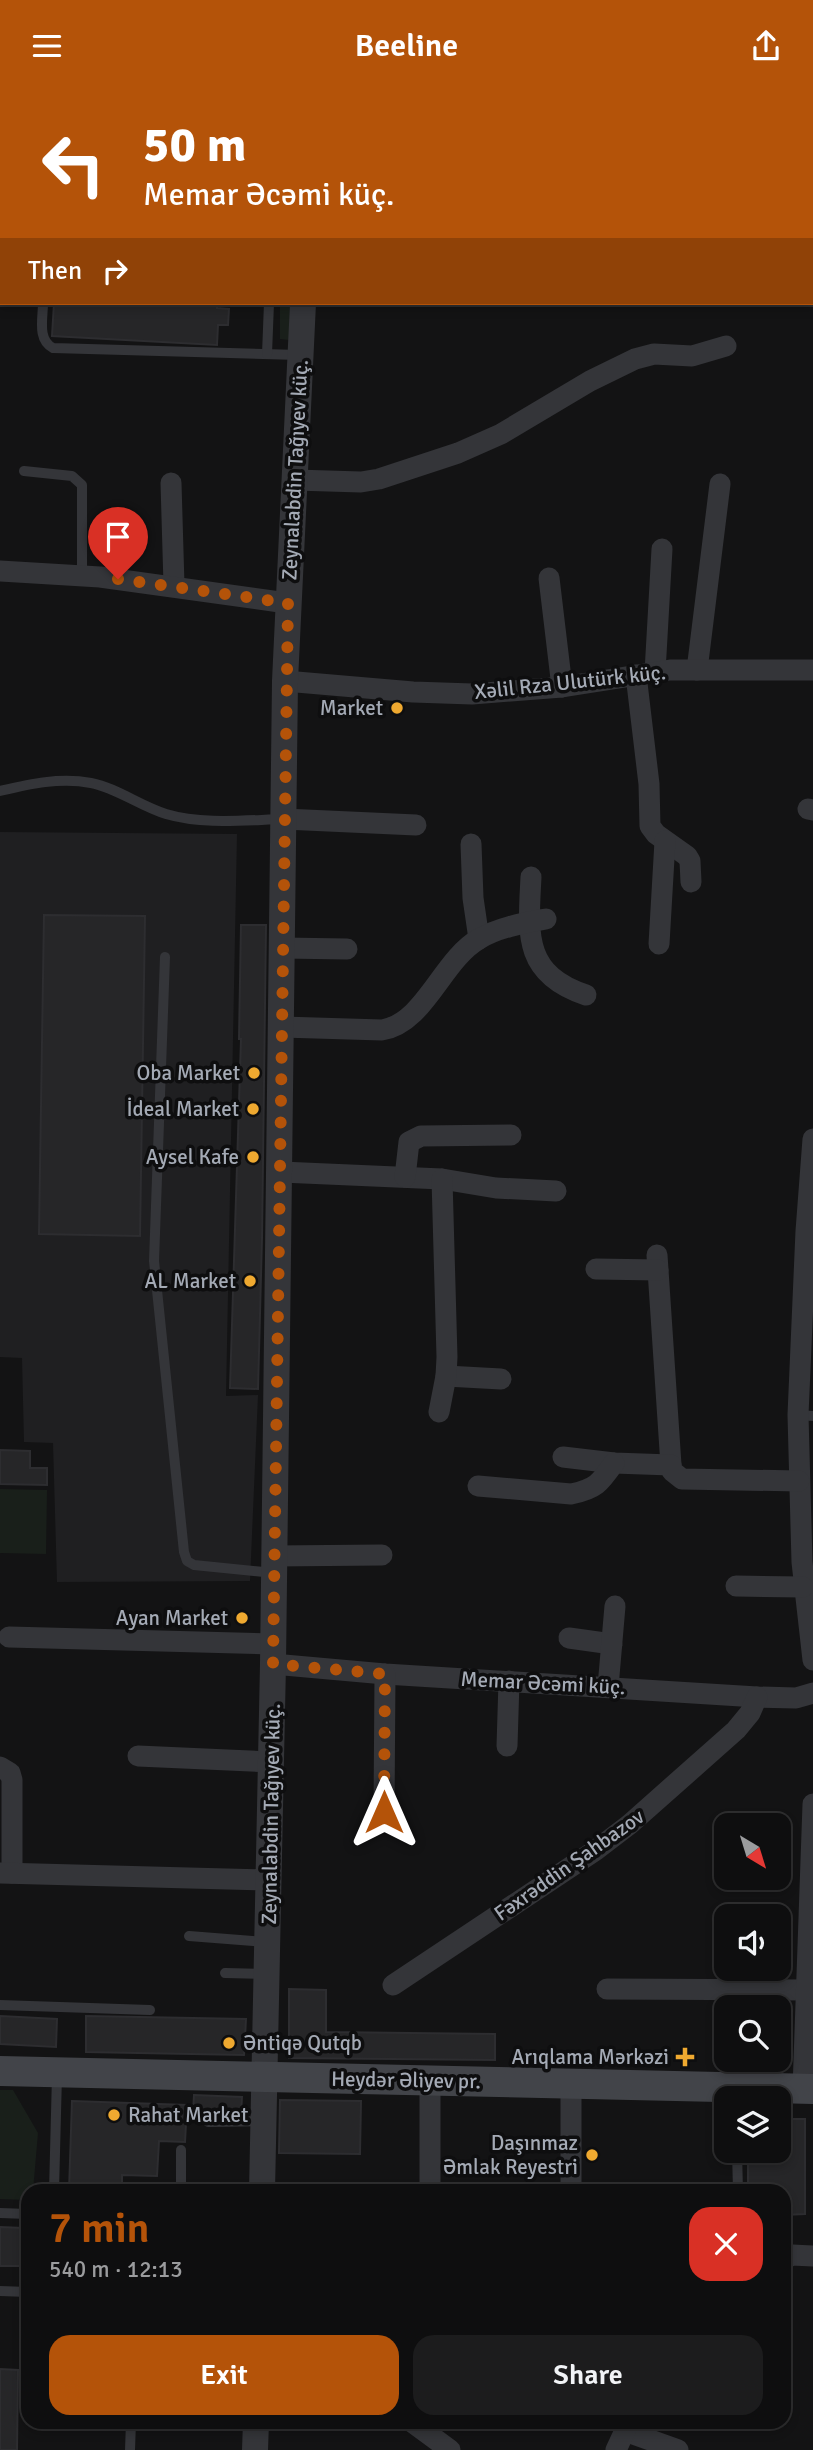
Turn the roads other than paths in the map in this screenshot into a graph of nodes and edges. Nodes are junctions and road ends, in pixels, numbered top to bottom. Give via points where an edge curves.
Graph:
1 (43, 305) edge
2 (269, 305) edge
3 (303, 305) edge
4 (726, 346) dead end
5 (267, 354) junction
6 (301, 355) junction
7 (24, 471) dead end
8 (295, 480) junction
9 (171, 483) dead end
10 (720, 484) dead end
11 (662, 549) dead end
12 (0, 571) edge
13 (82, 575) junction
14 (549, 578) dead end
15 (174, 585) junction
16 (288, 603) junction
17 (697, 670) junction
18 (813, 670) edge
19 (646, 673) junction
20 (285, 681) junction
21 (562, 687) junction
22 (0, 791) edge
23 (284, 819) junction
24 (416, 825) dead end
25 (665, 841) junction
26 (471, 844) dead end
27 (531, 877) dead end
28 (691, 882) dead end
29 (538, 921) junction
30 (479, 939) junction
31 (659, 944) dead end
32 (283, 948) junction
33 (348, 949) dead end
34 (165, 957) dead end
35 (586, 995) dead end
36 (282, 1027) junction
37 (511, 1135) dead end
38 (813, 1139) edge
39 (281, 1172) junction
40 (405, 1177) junction
41 (442, 1179) junction
42 (556, 1191) dead end
43 (596, 1269) dead end
44 (446, 1376) junction
45 (501, 1379) dead end
46 (439, 1412) dead end
47 (806, 1416) edge
48 (563, 1457) dead end
49 (614, 1463) junction
50 (671, 1465) junction
51 (799, 1481) junction
52 (478, 1486) dead end
53 (382, 1555) dead end
54 (274, 1565) junction
55 (736, 1586) dead end
56 (803, 1587) junction
57 (615, 1606) dead end
58 (9, 1637) dead end
59 (569, 1638) dead end
60 (612, 1644) junction
61 (273, 1654) junction
62 (813, 1660) edge
63 (385, 1674) junction
64 (509, 1681) junction
65 (608, 1687) junction
66 (813, 1693) edge
67 (757, 1697) junction
68 (506, 1746) dead end
69 (138, 1756) dead end
70 (271, 1762) junction
71 (0, 1767) edge
72 (813, 1804) edge
73 (384, 1812) dead end
74 (812, 1857) edge
75 (6, 1873) edge
76 (270, 1880) junction
77 (189, 1936) dead end
78 (269, 1942) junction
79 (225, 1973) dead end
80 (268, 1974) junction
81 (393, 1985) dead end
82 (607, 1989) dead end
83 (807, 1990) junction
84 (0, 2005) edge
85 (150, 2010) dead end
86 (0, 2071) edge
87 (57, 2072) junction
88 (266, 2077) junction
89 (430, 2081) junction
90 (571, 2084) junction
91 (808, 2089) edge
92 (714, 2092) edge
93 (264, 2121) junction
94 (208, 2122) dead end
95 (181, 2150) dead end
96 (737, 2163) edge
97 (54, 2184) edge
98 (180, 2184) edge
99 (262, 2184) edge
100 (430, 2184) edge
101 (572, 2184) edge
102 (738, 2184) edge
103 (0, 2213) edge
104 (21, 2214) edge
105 (791, 2256) edge
106 (813, 2256) edge
107 (0, 2291) edge
108 (21, 2292) edge
109 (131, 2429) edge
110 (256, 2429) edge
111 (623, 2434) edge
112 (130, 2450) edge
113 (256, 2450) edge
114 (678, 2450) edge

1 - 5 lane via 43,338 53,348
2 - 5 lane
3 - 6 street, Zeynalabdin Tağıyev küç.
4 - 8 street via 692,356 654,354 635,359 501,434 379,479
5 - 6 lane
6 - 8 street, Zeynalabdin Tağıyev küç.
7 - 13 lane via 72,476 82,485
8 - 16 street, Zeynalabdin Tağıyev küç.
9 - 15 street
10 - 17 street
11 - 19 street
12 - 13 street
13 - 15 street
14 - 21 street
15 - 16 street
16 - 20 street, Zeynalabdin Tağıyev küç.
17 - 18 street, Xəlil Rza Ulutürk küç.
17 - 19 street, Xəlil Rza Ulutürk küç.
19 - 21 street, Xəlil Rza Ulutürk küç.
19 - 25 street via 650,826
20 - 21 street, Xəlil Rza Ulutürk küç. via 461,694
20 - 23 street, Zeynalabdin Tağıyev küç.
22 - 23 lane via 74,781 93,783 167,814 211,820
23 - 24 street
23 - 32 street, Zeynalabdin Tağıyev küç.
25 - 28 street via 687,856
25 - 31 street
26 - 30 street
27 - 29 street
29 - 30 street via 516,924
29 - 35 street via 536,955 543,971
30 - 36 street via 394,1028
32 - 33 street
32 - 36 street, Zeynalabdin Tağıyev küç.
34 - 54 lane via 154,1261 184,1552 194,1565
36 - 39 street, Zeynalabdin Tağıyev küç.
37 - 40 street via 413,1138
38 - 47 street via 806,1231
39 - 40 street
39 - 54 street, Zeynalabdin Tağıyev küç.
40 - 41 street
41 - 42 street
41 - 44 street
43 - 50 street via 658,1262
44 - 45 street
44 - 46 street
47 - 51 street
48 - 49 street
49 - 50 street
49 - 52 street via 597,1486 572,1494
50 - 51 street via 682,1479
51 - 56 street
53 - 54 street
54 - 61 street, Zeynalabdin Tağıyev küç.
55 - 56 street
56 - 62 street
57 - 60 street
58 - 61 street, Memar Əcəmi küç.
59 - 60 street
60 - 65 street
61 - 63 street, Memar Əcəmi küç.
61 - 70 street, Zeynalabdin Tağıyev küç.
63 - 64 street, Memar Əcəmi küç.
63 - 73 street
64 - 65 street, Memar Əcəmi küç.
64 - 68 street
65 - 67 street, Memar Əcəmi küç.
66 - 67 street, Memar Əcəmi küç. via 796,1698
67 - 81 street, Fəxrəddin Şahbazov via 736,1730 630,1824
69 - 70 street
70 - 76 street, Zeynalabdin Tağıyev küç.
71 - 75 street via 12,1780
72 - 74 street
74 - 83 street
75 - 76 street
76 - 78 street, Zeynalabdin Tağıyev küç.
77 - 78 lane
78 - 80 street, Zeynalabdin Tağıyev küç.
79 - 80 lane
80 - 88 street, Zeynalabdin Tağıyev küç.
82 - 83 street
83 - 91 street
84 - 85 lane
86 - 87 main road, Heydər Əliyev pr.
87 - 88 main road, Heydər Əliyev pr.
87 - 97 lane
88 - 89 main road, Heydər Əliyev pr.
88 - 93 street, Zeynalabdin Tağıyev küç.
89 - 90 main road, Heydər Əliyev pr.
89 - 100 street
90 - 92 main road, Heydər Əliyev pr.
90 - 101 street
93 - 94 lane
93 - 99 street, Zeynalabdin Tağıyev küç.
95 - 98 lane
96 - 102 lane
103 - 104 lane
105 - 106 street
107 - 108 lane
109 - 112 lane
110 - 113 street
111 - 114 street

